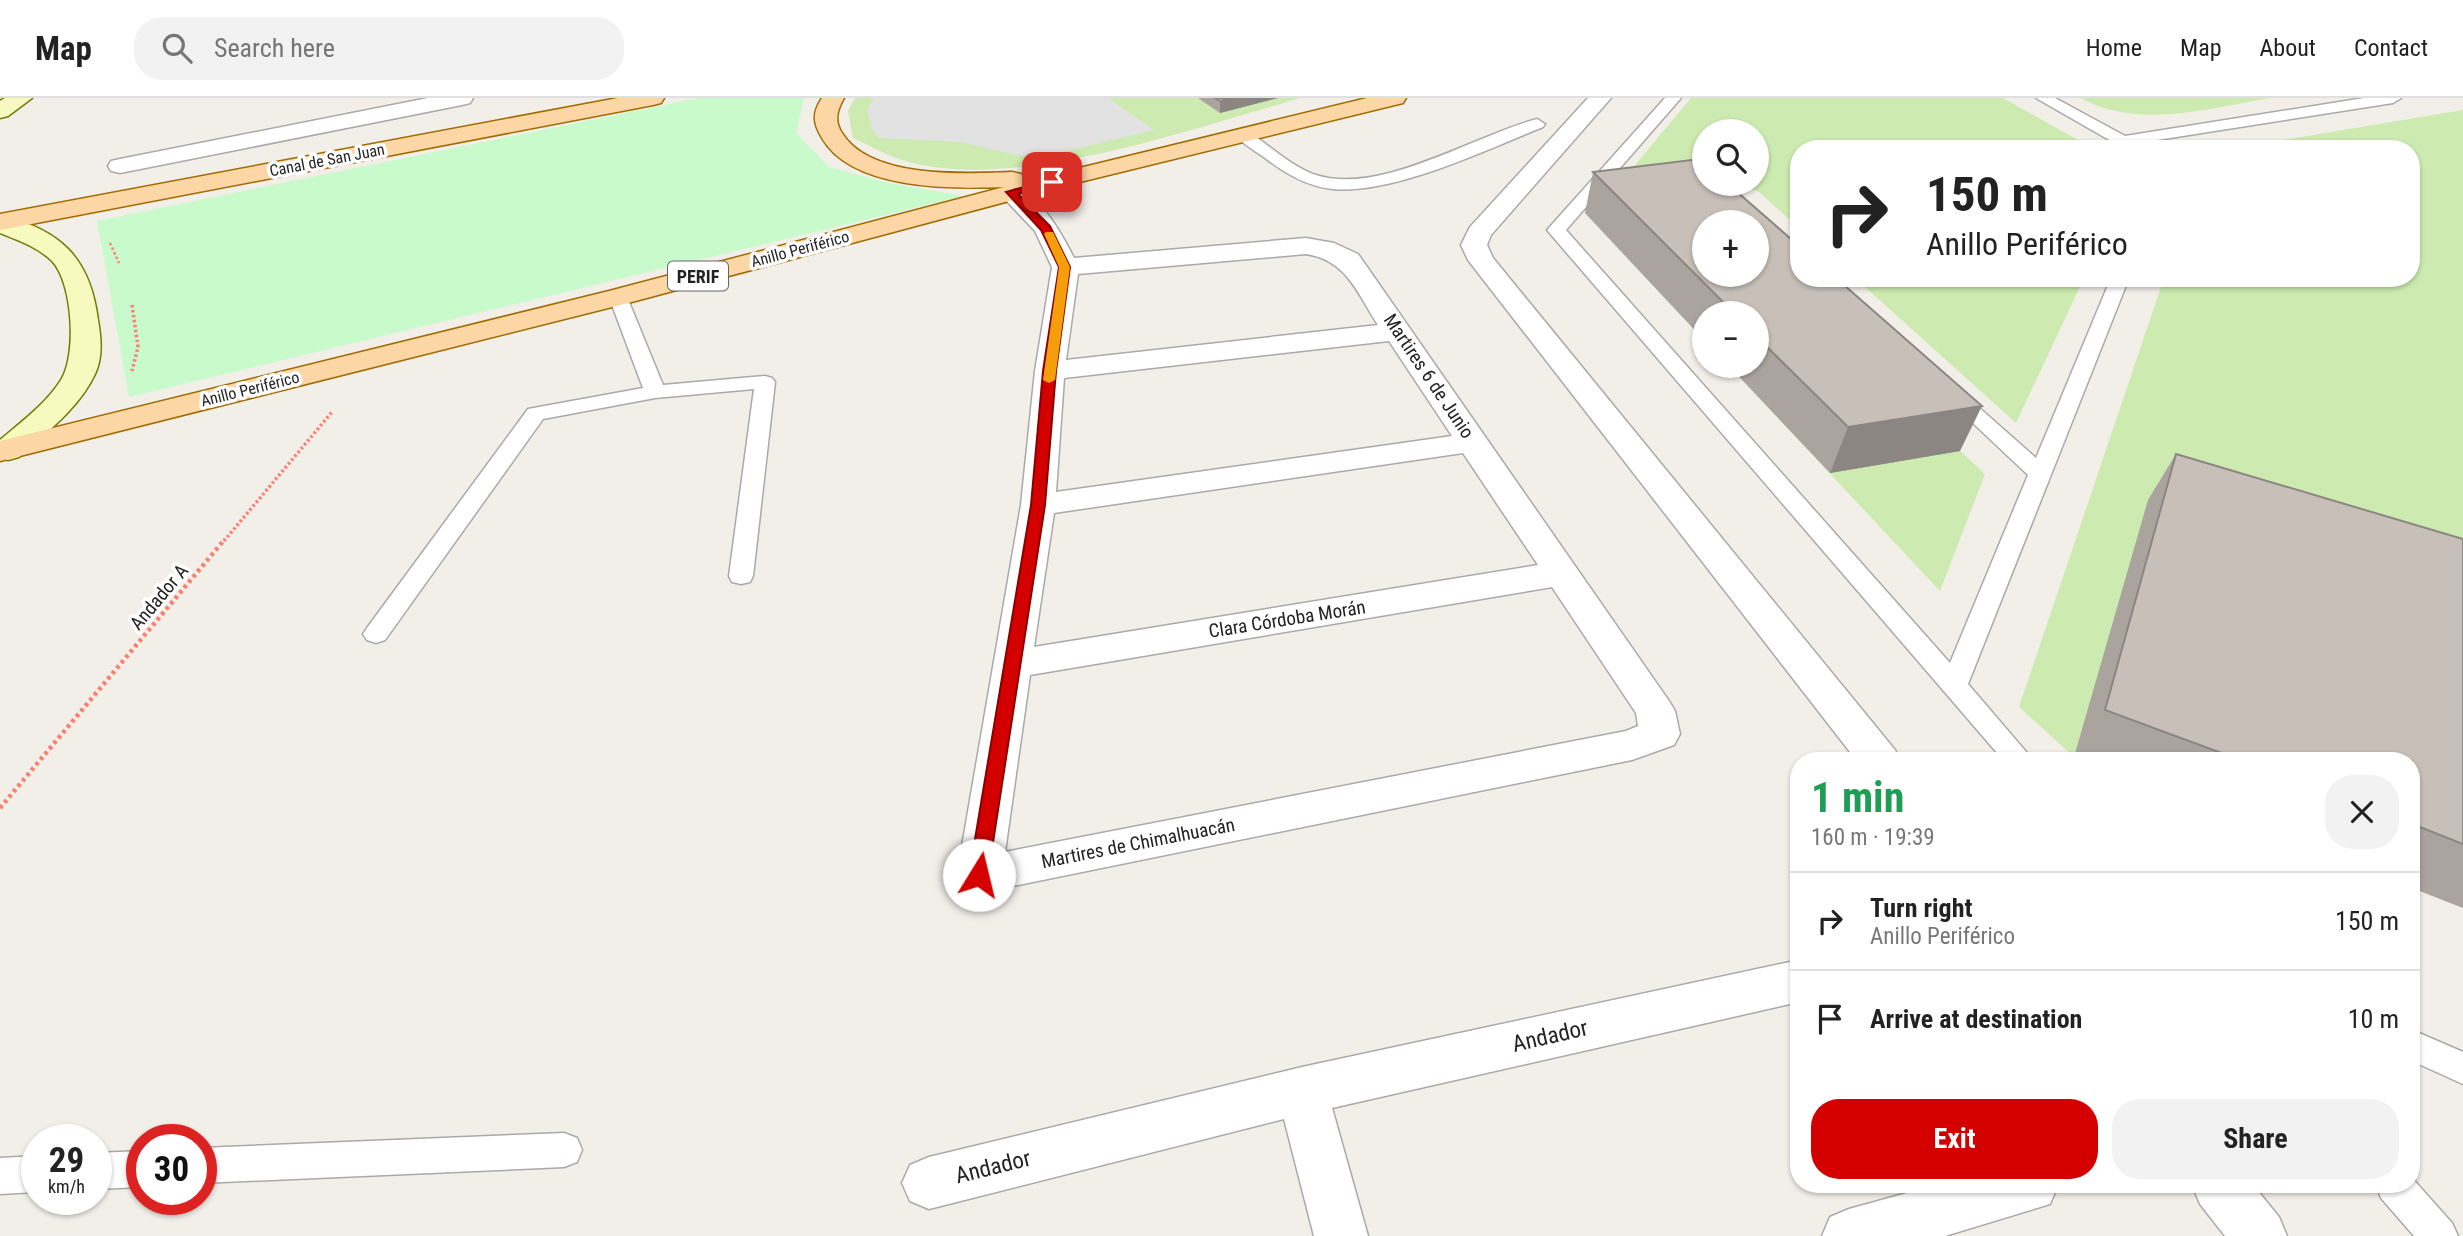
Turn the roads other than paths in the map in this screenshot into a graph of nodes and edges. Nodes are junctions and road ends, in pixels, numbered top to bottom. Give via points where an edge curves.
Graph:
1 (21, 98) edge
2 (462, 98) edge
3 (653, 98) edge
4 (833, 98) edge
5 (1395, 98) edge
6 (1600, 98) edge
7 (1673, 98) edge
8 (2044, 98) edge
9 (2393, 98) edge
10 (0, 111) edge
11 (1537, 124) dead end
12 (1243, 135) junction
13 (2120, 140) edge
14 (2128, 140) edge
15 (120, 166) dead end
16 (1073, 176) junction
17 (1616, 188) edge
18 (1591, 191) junction
19 (1012, 192) junction
20 (0, 223) edge
21 (1065, 267) junction
22 (2116, 287) edge
23 (618, 297) junction
24 (1398, 331) junction
25 (1050, 371) junction
26 (1937, 381) edge
27 (655, 392) junction
28 (1474, 442) junction
29 (4, 451) edge
30 (2040, 474) junction
31 (1038, 505) junction
32 (1562, 573) junction
33 (741, 576) dead end
34 (376, 634) dead end
35 (1013, 664) junction
36 (1954, 685) junction
37 (1660, 734) joint
38 (1873, 752) edge
39 (2012, 752) edge
40 (1790, 983) edge
41 (2420, 1049) edge
42 (2463, 1068) edge
43 (1302, 1091) junction
44 (564, 1150) dead end
45 (217, 1165) edge
46 (21, 1174) edge
47 (0, 1175) edge
48 (929, 1183) dead end
49 (2002, 1193) edge
50 (2225, 1193) edge
51 (2401, 1193) edge
52 (1341, 1236) edge
53 (1849, 1236) edge
54 (2260, 1236) edge
55 (2439, 1236) edge

1 - 10 street
2 - 15 street
3 - 20 main road, Canal de San Juan
4 - 16 main road via 826,107 825,123 832,142 861,163 915,176 990,180
5 - 12 main road, Anillo Periférico / PERIF
6 - 38 street via 1479,233 1474,245 1481,260
7 - 18 lane
8 - 13 lane
9 - 14 lane
11 - 12 lane via 1384,180 1344,184 1312,180
12 - 16 main road, Anillo Periférico / PERIF
16 - 19 main road, Anillo Periférico / PERIF
17 - 18 lane
18 - 36 lane via 1556,230
19 - 21 street via 1046,228
19 - 23 main road, Anillo Periférico / PERIF
20 - 29 street via 65,258 75,276 87,343 82,372 55,407
21 - 24 street, Martires 6 de Junio via 1306,246 1325,249 1349,260
21 - 25 street, Martires de Chimalhuacán
22 - 30 lane
23 - 27 lane
23 - 29 main road, Anillo Periférico / PERIF
24 - 25 street
24 - 28 street, Martires 6 de Junio
25 - 31 street, Martires de Chimalhuacán
26 - 30 lane
27 - 33 lane via 765,382
27 - 34 lane via 536,414
28 - 31 street
28 - 32 street, Martires 6 de Junio
30 - 36 lane
31 - 35 street, Martires de Chimalhuacán
32 - 35 street, Clara Córdoba Morán
32 - 37 street, Martires 6 de Junio via 1655,710
35 - 37 street, Martires de Chimalhuacán via 979,875 1632,745
36 - 39 lane
40 - 43 street, Andador
41 - 42 lane
43 - 48 street, Andador
43 - 52 street
44 - 45 lane
46 - 47 lane
49 - 53 street
50 - 54 street
51 - 55 lane

